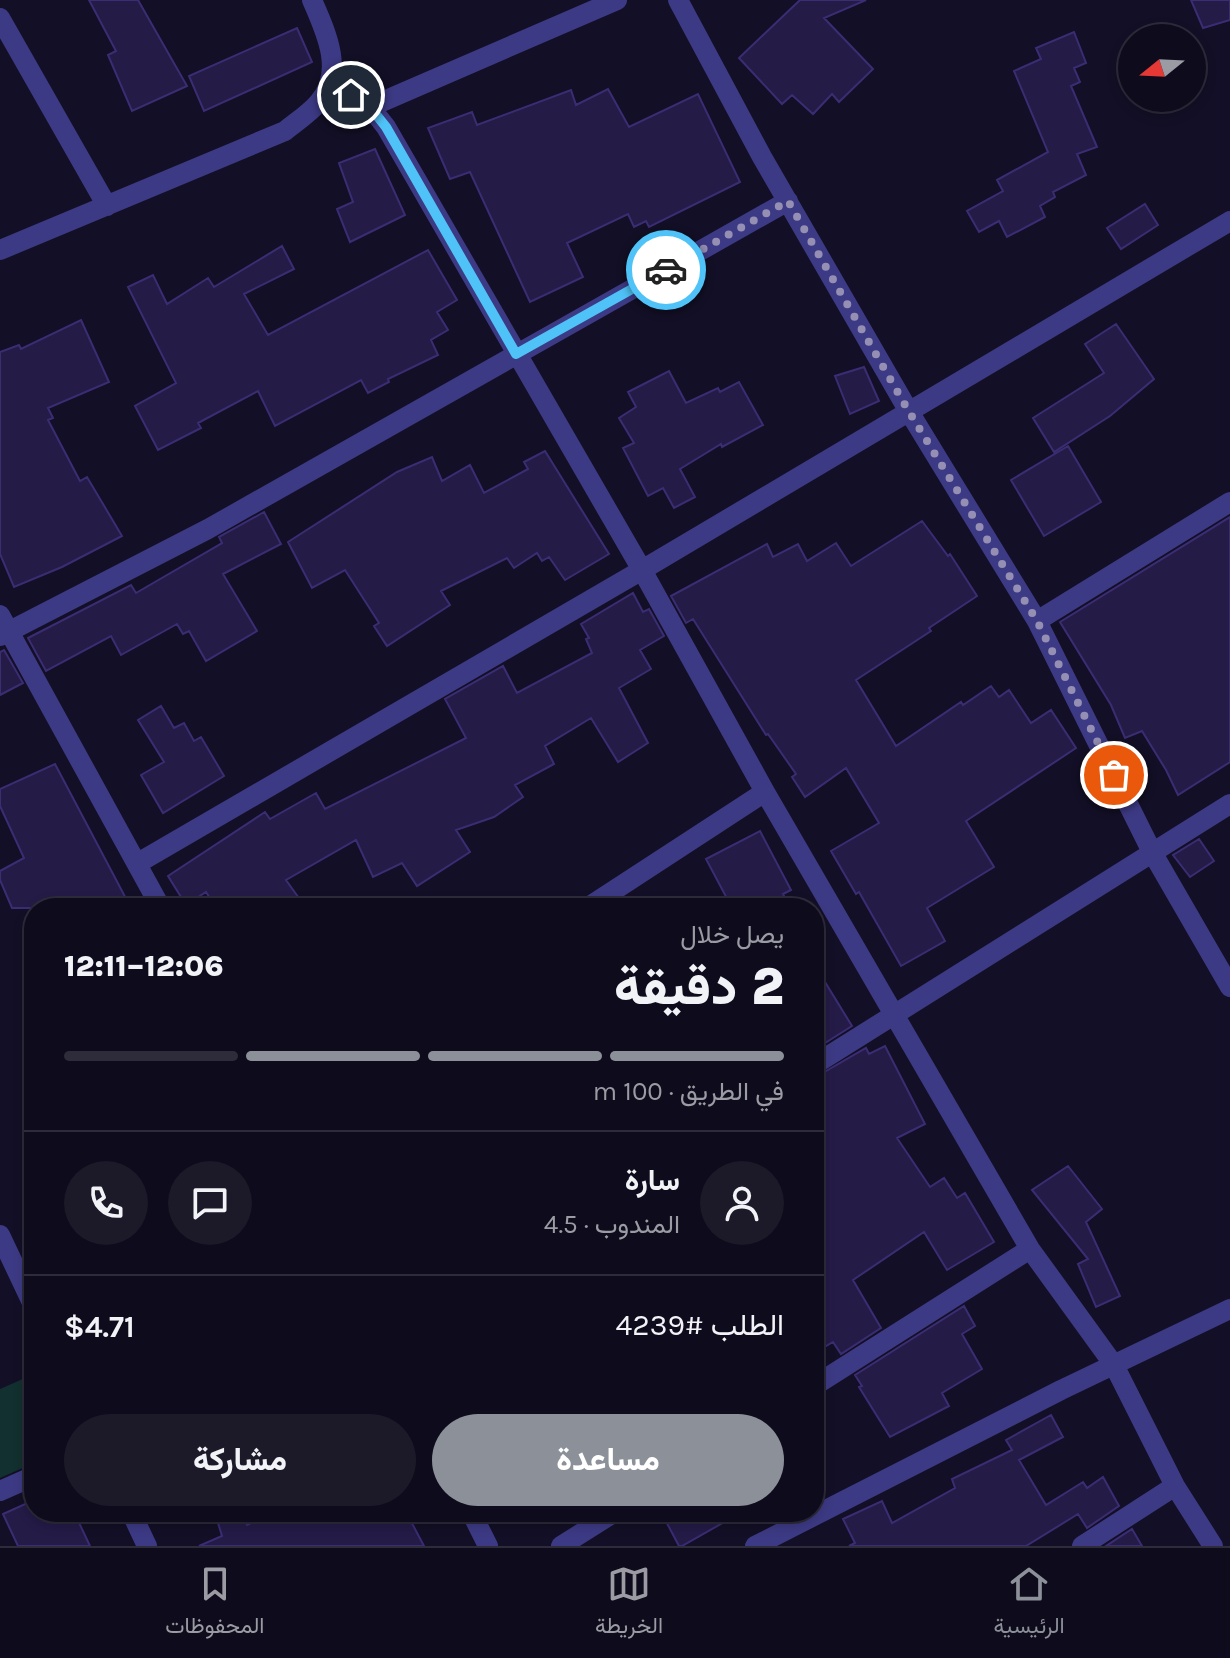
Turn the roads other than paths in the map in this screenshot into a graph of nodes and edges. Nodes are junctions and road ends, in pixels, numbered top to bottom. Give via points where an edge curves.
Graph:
1 (312, 0) edge
2 (617, 0) edge
3 (678, 0) edge
4 (0, 18) edge
5 (331, 82) junction
6 (370, 107) junction
7 (788, 201) junction
8 (107, 206) junction
9 (1230, 221) edge
10 (0, 250) edge
11 (516, 354) junction
12 (908, 410) junction
13 (1230, 502) edge
14 (642, 570) junction
15 (1037, 621) junction
16 (3, 628) edge
17 (765, 792) junction
18 (1230, 804) edge
19 (1152, 852) junction
20 (138, 863) junction
21 (156, 898) edge
22 (602, 898) edge
23 (1230, 987) edge
24 (894, 1016) junction
25 (824, 1059) edge
26 (0, 1235) edge
27 (1030, 1249) junction
28 (24, 1286) edge
29 (1230, 1309) edge
30 (1114, 1365) junction
31 (824, 1380) edge
32 (24, 1480) edge
33 (1175, 1486) junction
34 (0, 1491) edge
35 (824, 1511) edge
36 (136, 1522) edge
37 (476, 1522) edge
38 (599, 1522) edge
39 (803, 1522) edge
40 (147, 1546) edge
41 (488, 1546) edge
42 (561, 1546) edge
43 (755, 1546) edge
44 (1082, 1546) edge
45 (1213, 1546) edge

1 - 5 street via 332,60
2 - 6 street
3 - 7 street
4 - 8 street
5 - 6 street
5 - 8 street via 319,102 285,131
6 - 11 street
7 - 11 street
7 - 12 street
8 - 10 street
9 - 12 street
11 - 14 street
11 - 16 street via 208,529
12 - 14 street
12 - 15 street
13 - 15 street
14 - 17 street
14 - 20 street
15 - 19 street
16 - 20 street
17 - 22 street
17 - 24 street
18 - 19 street
19 - 23 street
19 - 24 street
20 - 21 street
24 - 25 street
24 - 27 street
26 - 28 street
27 - 30 street
27 - 31 street
29 - 30 street
30 - 33 street
30 - 35 street
32 - 34 street
33 - 44 street
33 - 45 street
36 - 40 street
37 - 41 street
38 - 42 street
39 - 43 street

